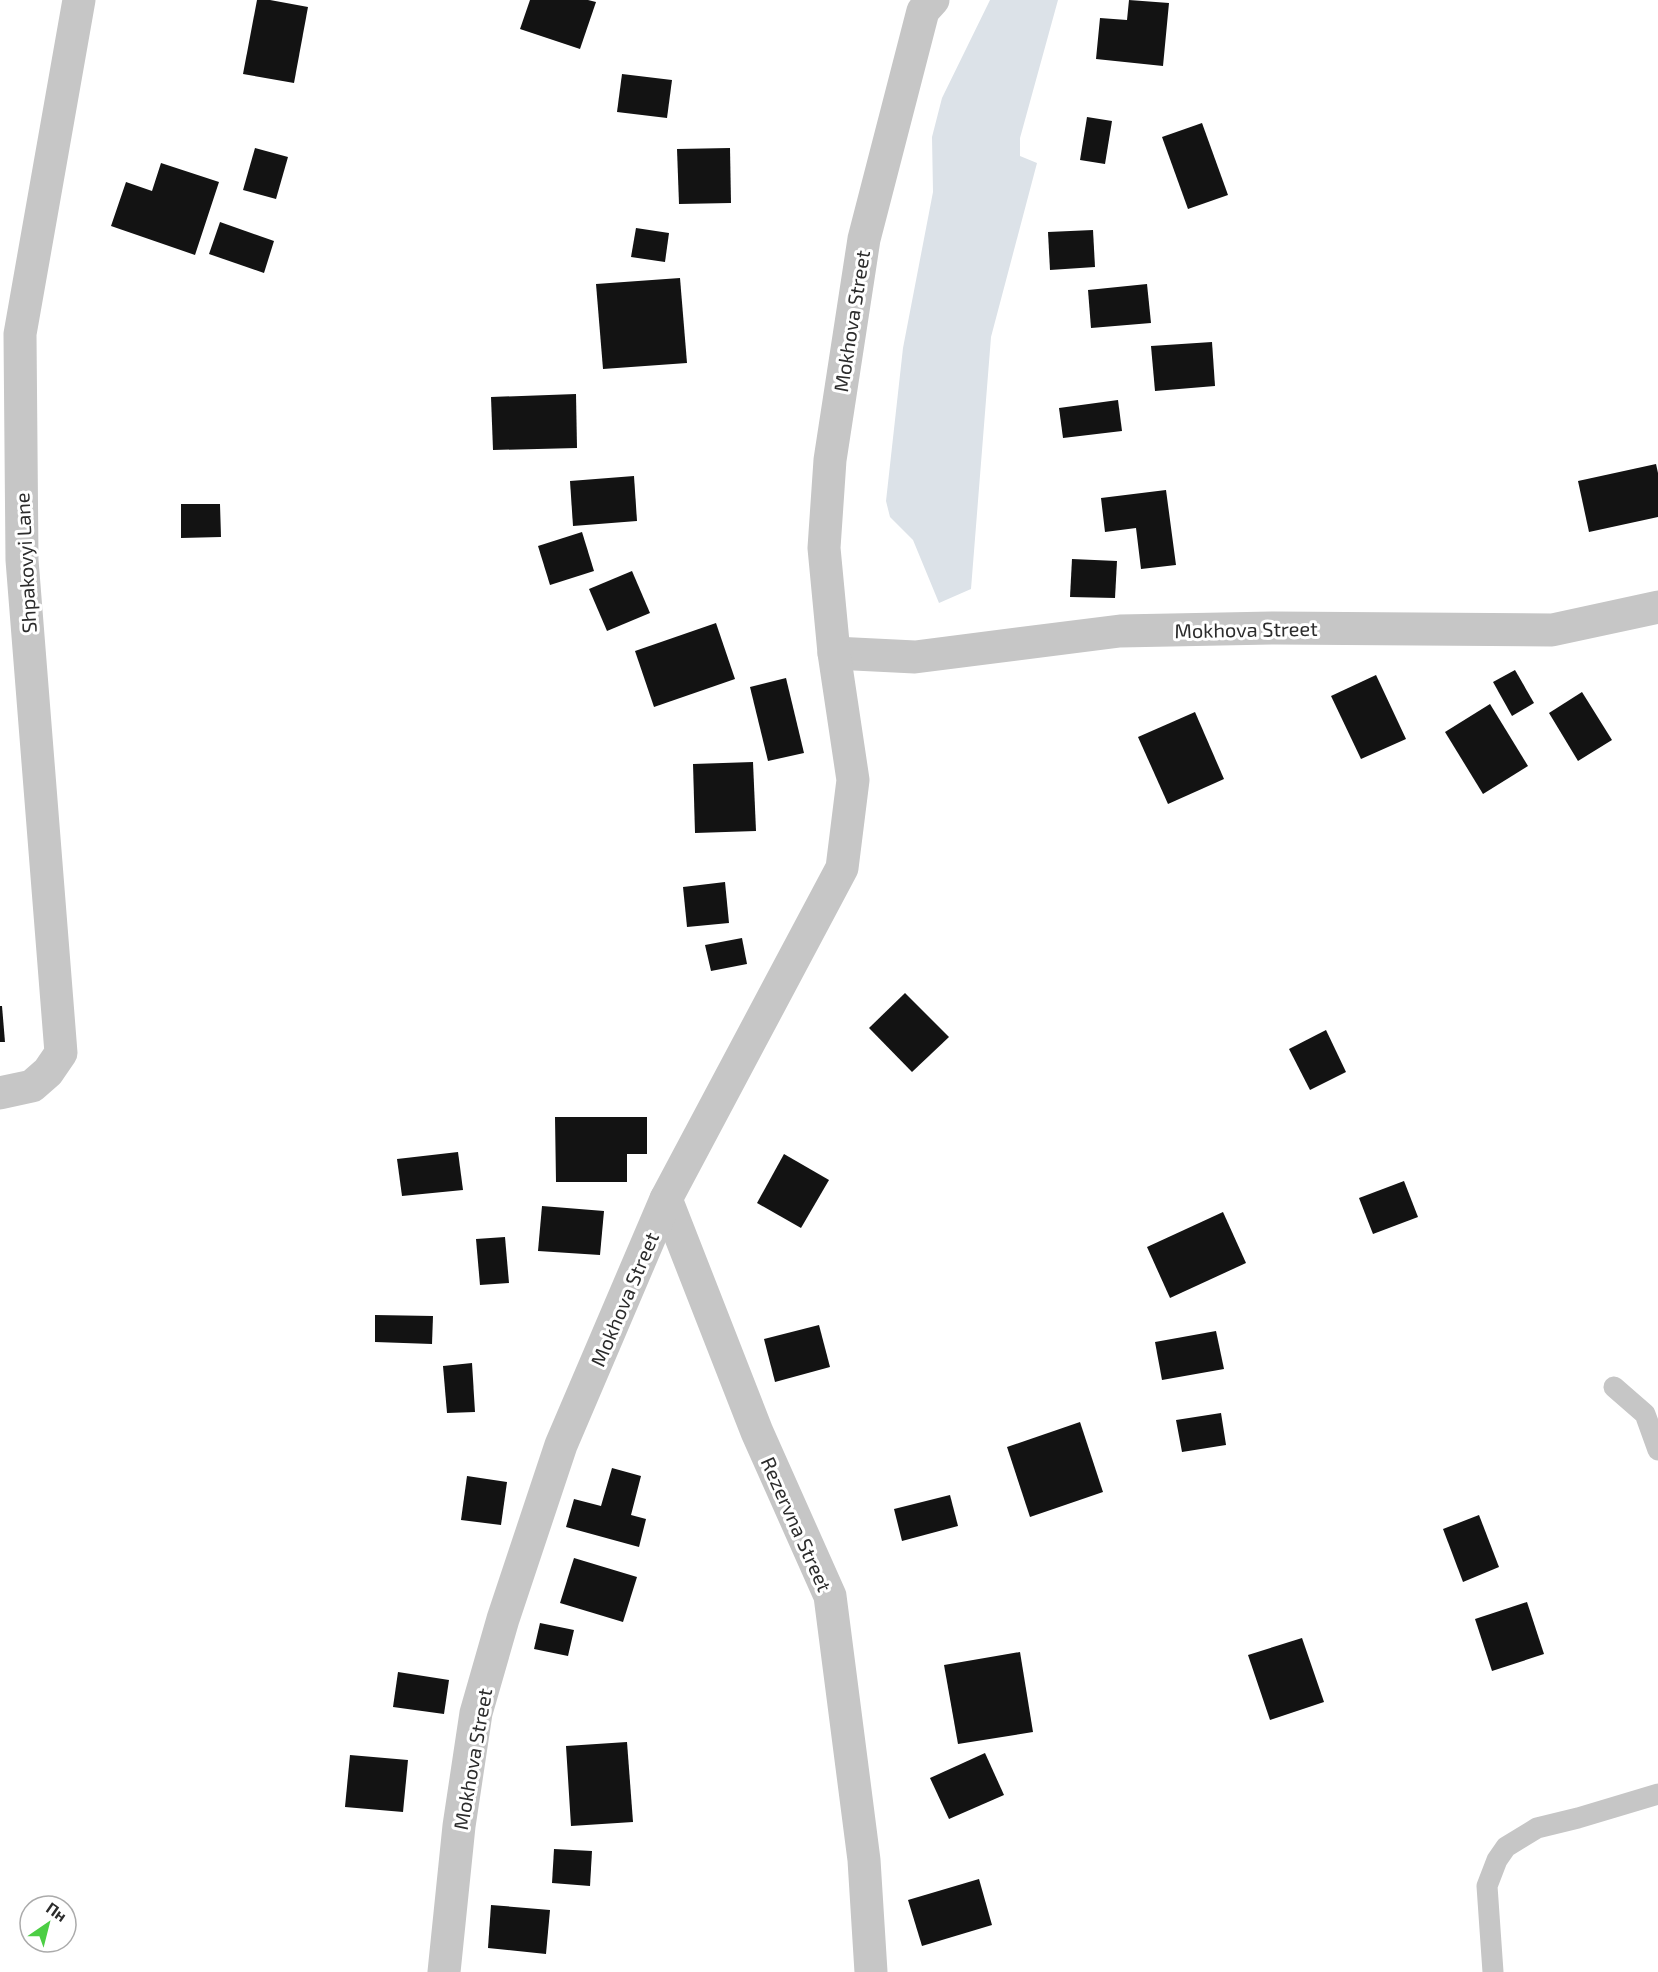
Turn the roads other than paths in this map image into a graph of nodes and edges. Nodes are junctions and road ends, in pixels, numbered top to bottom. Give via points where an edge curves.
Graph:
1 (79, 0) edge
2 (925, 4) edge
3 (1658, 607) edge
4 (834, 653) junction
5 (0, 1093) edge
6 (666, 1199) junction
7 (1614, 1387) dead end
8 (1658, 1450) edge
9 (1658, 1794) edge
10 (444, 1972) edge
11 (872, 1972) edge
12 (1493, 1972) edge

1 - 5 street, Shpakovyi Lane via 20,334 22,560 61,1053 32,1086
2 - 4 street, Mokhova Street via 864,239 830,460 824,548
3 - 4 street, Mokhova Street via 1552,630 1120,631 915,657
4 - 6 street, Mokhova Street via 853,780 842,868
6 - 10 street, Mokhova Street via 561,1445 476,1713 459,1826
6 - 11 street, Rezervna Street via 757,1432 830,1596 864,1860
7 - 8 lane via 1645,1414
9 - 12 lane via 1537,1828 1506,1847 1487,1886

